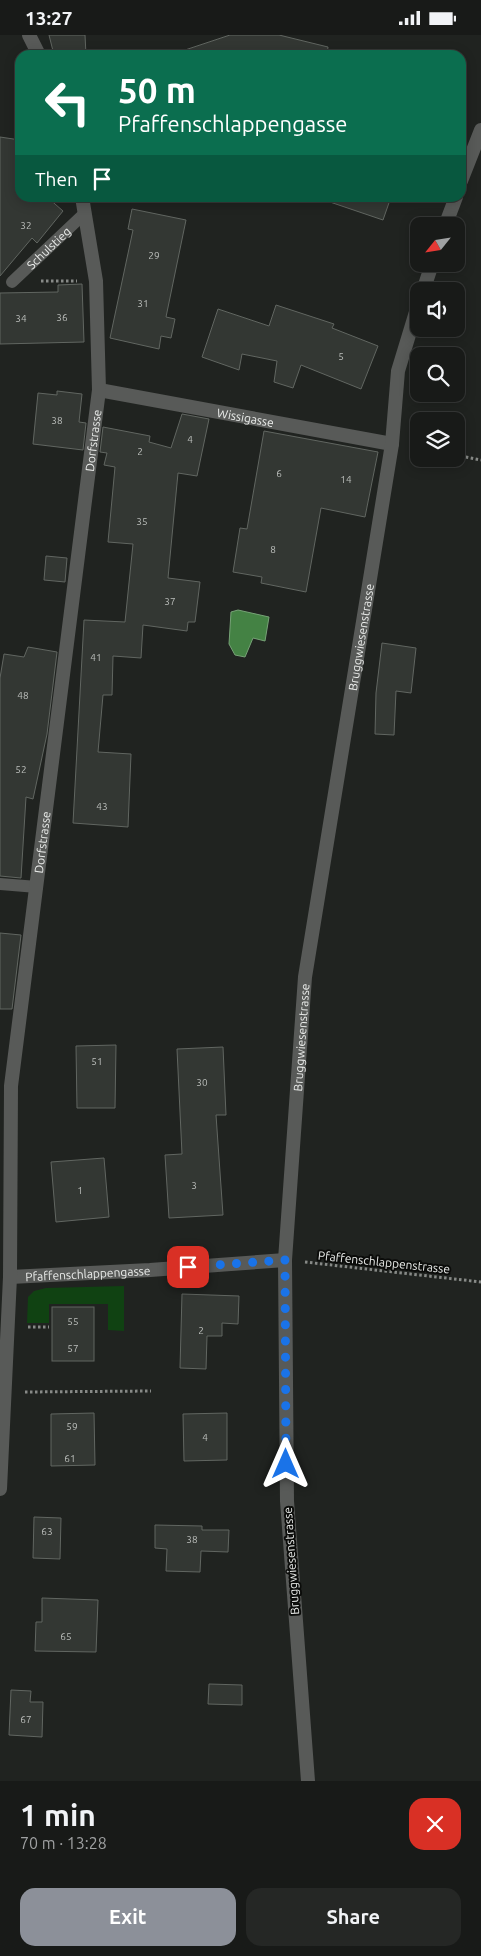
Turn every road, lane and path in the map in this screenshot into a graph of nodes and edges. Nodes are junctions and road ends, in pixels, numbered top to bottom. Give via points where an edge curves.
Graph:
1 (29, 35) edge
2 (36, 50) edge
3 (481, 130) edge
4 (466, 168) edge
5 (83, 202) edge
6 (454, 202) edge
7 (85, 213) junction
8 (449, 217) edge
9 (96, 281) junction
10 (12, 282) joint
11 (410, 332) edge
12 (99, 391) junction
13 (392, 444) junction
14 (465, 457) edge
15 (481, 460) edge
16 (0, 884) edge
17 (37, 887) junction
18 (285, 1260) junction
19 (10, 1277) junction
20 (481, 1282) edge
21 (151, 1391) dead end
22 (4, 1392) junction
23 (0, 1489) edge
24 (308, 1781) edge

1 - 2 street
3 - 4 street
5 - 7 street, Dorfstrasse
6 - 8 street
7 - 9 street, Dorfstrasse
7 - 10 lane, Schulstieg
9 - 10 path, Schulstieg
9 - 12 street, Dorfstrasse
11 - 13 street, Bruggwiesenstrasse via 398,371
12 - 13 street, Wissigasse
12 - 17 street, Dorfstrasse
13 - 18 street, Bruggwiesenstrasse via 305,977
14 - 15 path
16 - 17 lane
17 - 19 street, Dorfstrasse via 11,1086
18 - 19 street, Pfaffenschlappengasse
18 - 20 path, Pfaffenschlappenstrasse
18 - 24 street, Bruggwiesenstrasse via 286,1501
19 - 22 street, Dorfstrasse
21 - 22 path
22 - 23 street, Dorfstrasse

